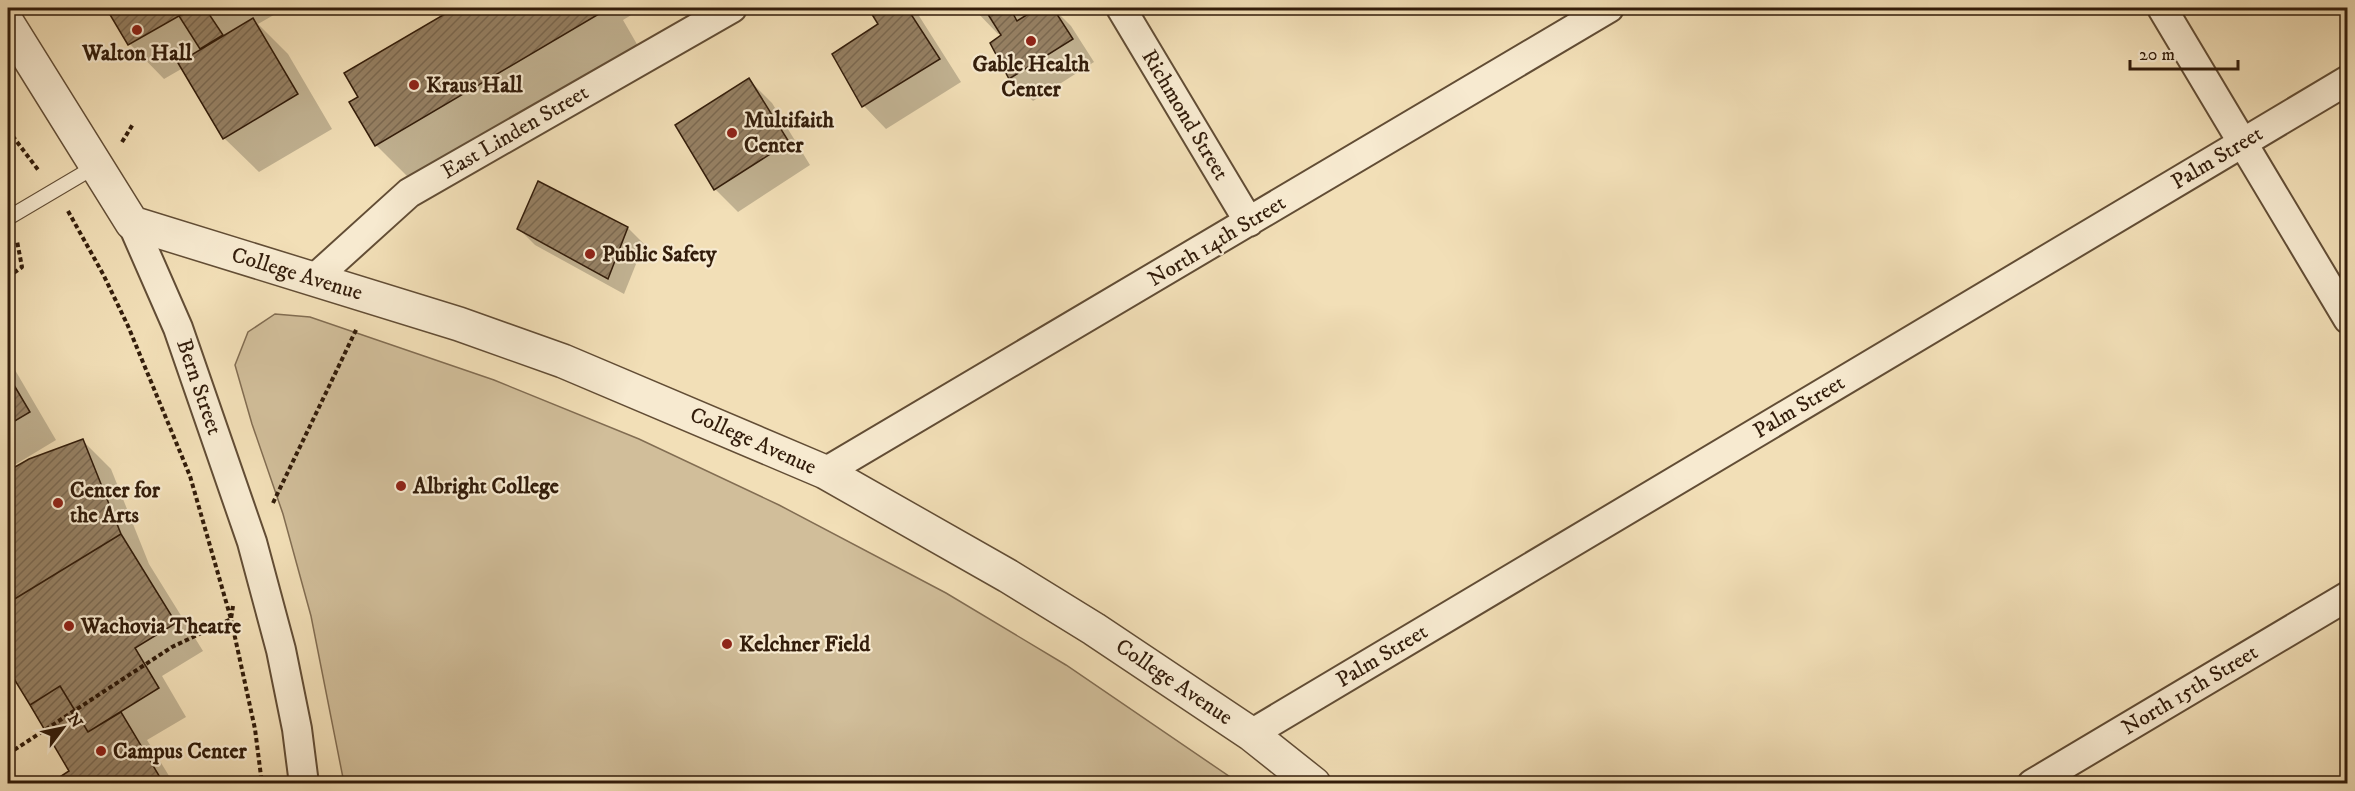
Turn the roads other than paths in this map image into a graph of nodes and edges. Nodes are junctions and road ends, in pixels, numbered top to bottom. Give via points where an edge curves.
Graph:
1 (732, 8) edge
2 (1121, 8) edge
3 (1609, 8) edge
4 (2162, 8) edge
5 (8, 24) edge
6 (2348, 80) edge
7 (2242, 143) junction
8 (96, 166) junction
9 (8, 218) edge
10 (1249, 222) junction
11 (132, 223) junction
12 (314, 279) junction
13 (2348, 319) edge
14 (825, 472) junction
15 (2348, 596) edge
16 (1251, 734) junction
17 (304, 783) edge
18 (1314, 783) edge
19 (2032, 783) edge

1 - 12 street, East Linden Street via 409,193
2 - 10 street, Richmond Street
3 - 10 street, North 14th Street
4 - 7 street
5 - 8 street, Bern Street
6 - 7 street, Palm Street
7 - 13 street
7 - 16 street, Palm Street
8 - 9 lane
8 - 11 street, Bern Street
10 - 14 street, North 14th Street
11 - 12 street, College Avenue
11 - 17 street, Bern Street via 178,328 252,542 281,650
12 - 14 street, College Avenue via 563,361
14 - 16 street, College Avenue via 1008,576
15 - 19 street, North 15th Street
16 - 18 street, College Avenue

